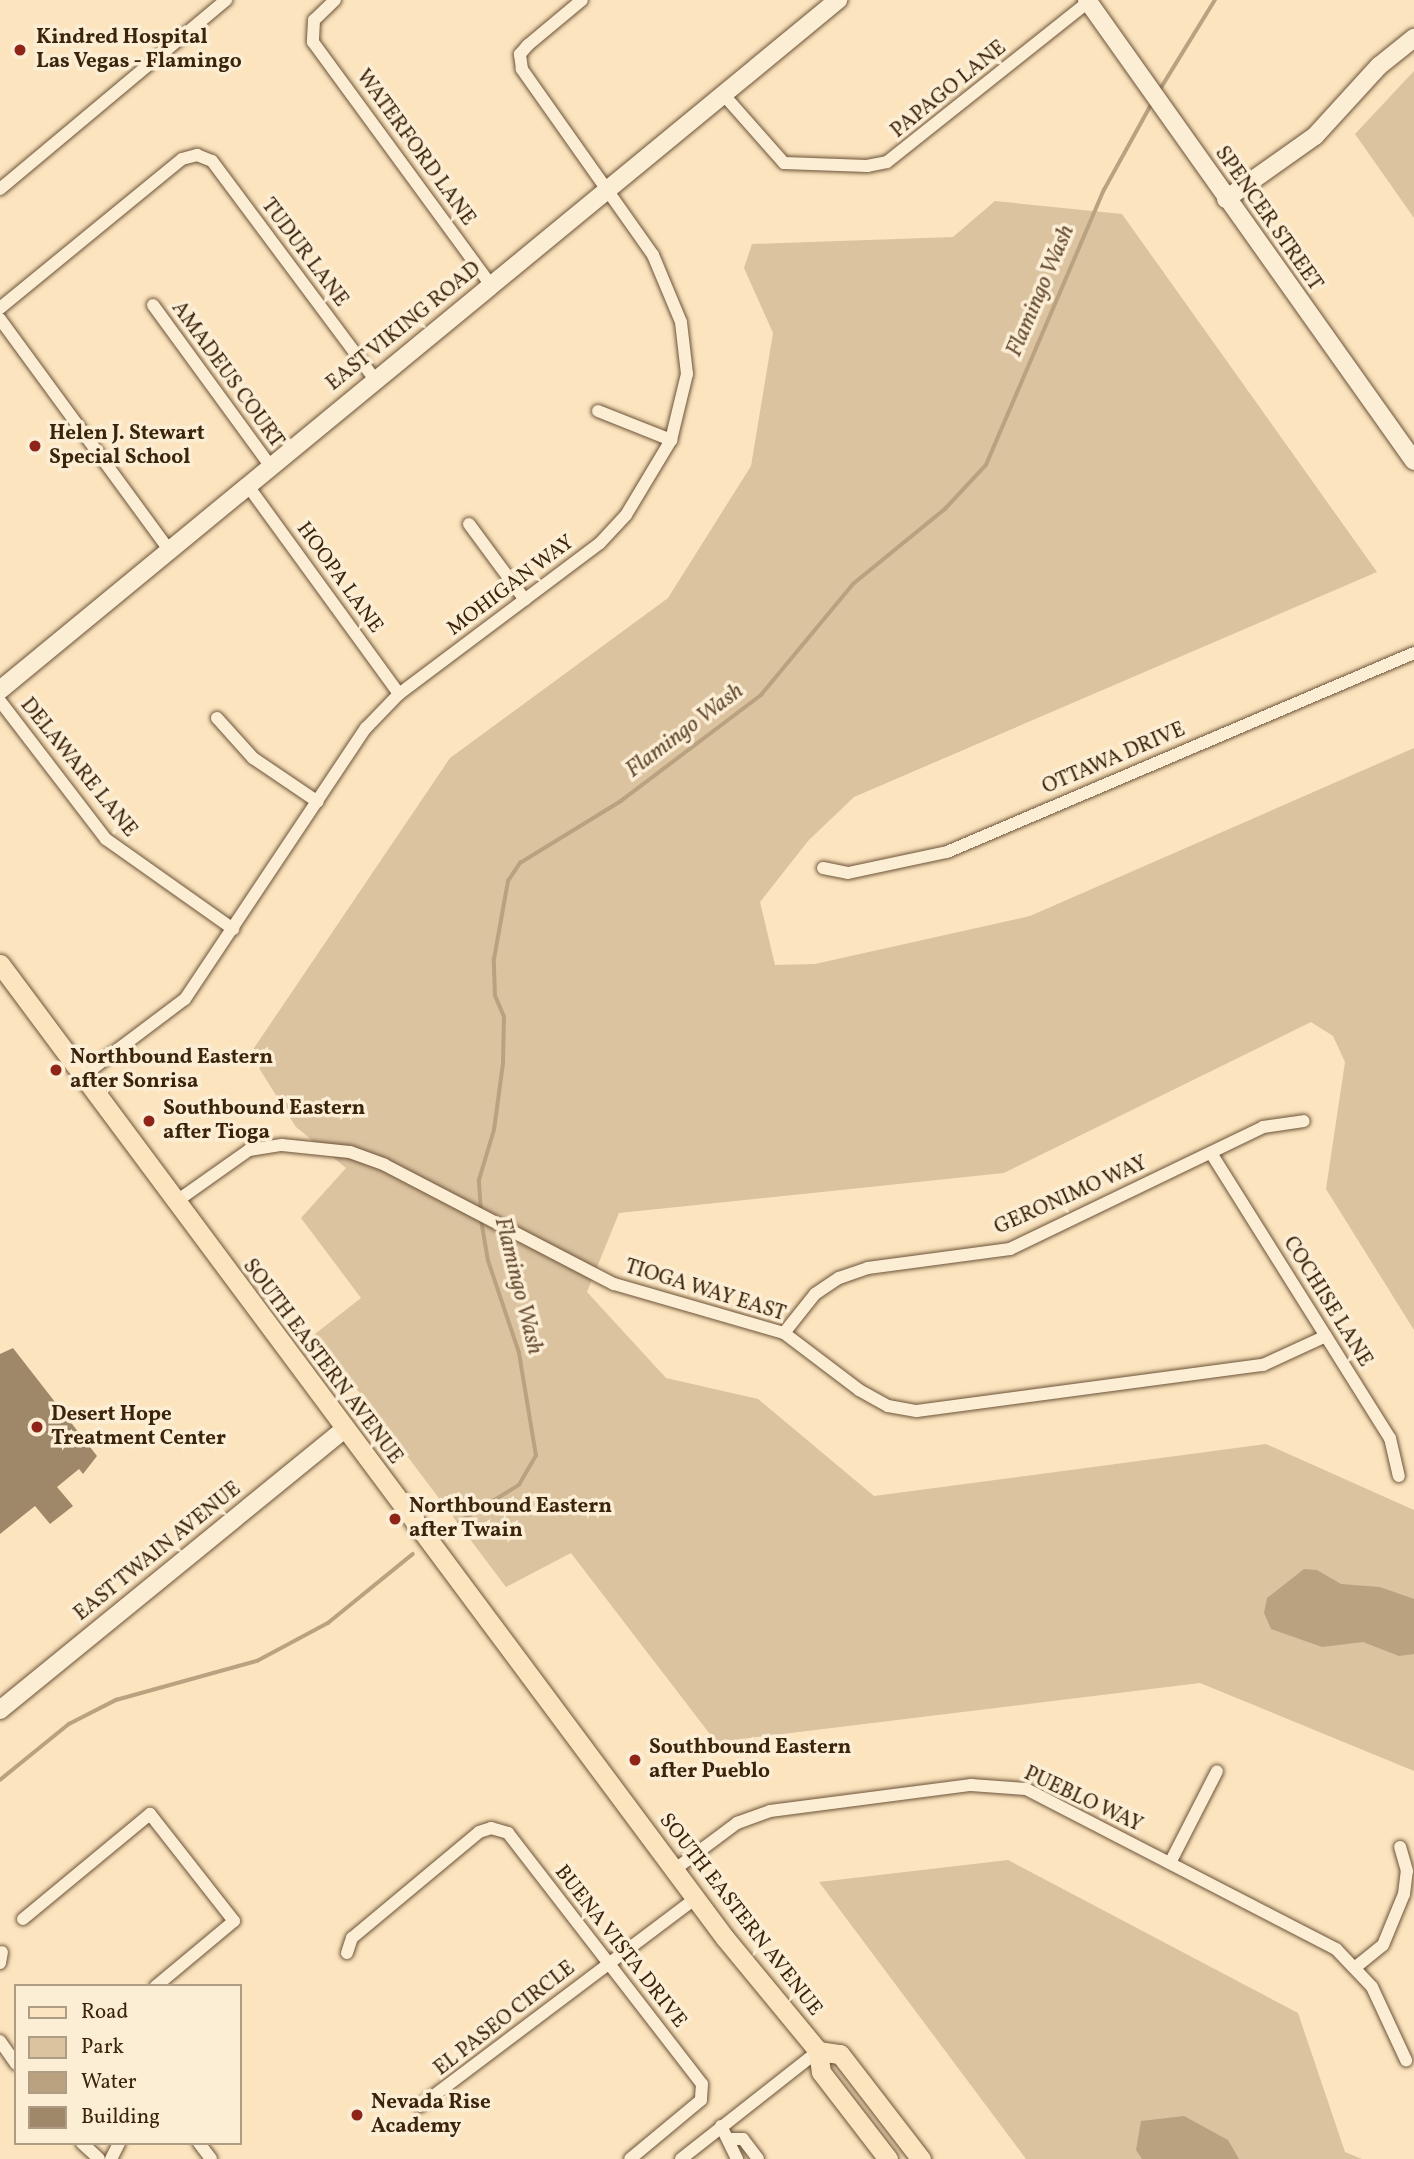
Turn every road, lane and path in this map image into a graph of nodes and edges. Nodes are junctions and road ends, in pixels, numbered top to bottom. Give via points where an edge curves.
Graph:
1 (226, 0) edge
2 (335, 0) edge
3 (582, 0) edge
4 (838, 0) edge
5 (1088, 1) edge
6 (1414, 38) edge
7 (723, 94) junction
8 (0, 189) edge
9 (606, 191) junction
10 (1226, 199) junction
11 (491, 285) junction
12 (153, 305) dead end
13 (0, 307) edge
14 (0, 319) edge
15 (375, 380) junction
16 (598, 411) dead end
17 (671, 440) junction
18 (1414, 461) edge
19 (271, 467) junction
20 (248, 486) junction
21 (469, 524) dead end
22 (169, 550) junction
23 (525, 600) junction
24 (1414, 653) edge
25 (0, 690) edge
26 (399, 694) junction
27 (0, 701) edge
28 (217, 719) dead end
29 (318, 802) junction
30 (823, 869) dead end
31 (233, 929) junction
32 (0, 964) edge
33 (80, 1078) junction
34 (1304, 1121) dead end
35 (1211, 1153) junction
36 (174, 1203) junction
37 (784, 1333) junction
38 (1326, 1336) junction
39 (344, 1429) junction
40 (1399, 1476) dead end
41 (0, 1710) edge
42 (1217, 1771) dead end
43 (1400, 1847) dead end
44 (1170, 1863) junction
45 (674, 1870) junction
46 (696, 1898) junction
47 (23, 1919) dead end
48 (347, 1953) dead end
49 (613, 1962) junction
50 (1357, 1966) junction
51 (158, 1984) edge
52 (0, 2041) edge
53 (818, 2051) junction
54 (14, 2060) edge
55 (1406, 2060) dead end
56 (420, 2106) dead end
57 (721, 2126) junction
58 (731, 2139) junction
59 (84, 2145) edge
60 (99, 2159) edge
61 (630, 2159) edge
62 (681, 2159) edge
63 (737, 2159) edge
64 (758, 2159) edge
65 (888, 2159) edge
66 (921, 2159) edge

1 - 8 street
2 - 11 street, WATERFORD LANE via 314,20 313,42
3 - 9 street, MOHIGAN WAY via 520,54 522,69
4 - 7 street, EAST VIKING ROAD
5 - 7 street, PAPAGO LANE via 887,162 827,167 785,163
5 - 10 street, SPENCER STREET
6 - 10 street via 1380,66 1315,136
7 - 9 street, EAST VIKING ROAD
9 - 11 street, EAST VIKING ROAD
9 - 17 street, MOHIGAN WAY via 653,255 681,322 687,374
10 - 18 street, SPENCER STREET
11 - 15 street, EAST VIKING ROAD
12 - 19 street, AMADEUS COURT
13 - 15 street, TUDUR LANE via 182,159 197,155 212,161
14 - 22 street
15 - 19 street, EAST VIKING ROAD
16 - 17 street
17 - 23 street, MOHIGAN WAY via 626,515 600,543
19 - 20 street, EAST VIKING ROAD
20 - 22 street, EAST VIKING ROAD
20 - 26 street, HOOPA LANE
21 - 23 street
22 - 25 street, EAST VIKING ROAD
23 - 26 street, MOHIGAN WAY
24 - 30 street, OTTAWA DRIVE via 947,852 848,873
26 - 29 street, MOHIGAN WAY via 366,728
27 - 31 street, DELAWARE LANE via 106,839
28 - 29 street via 253,758
29 - 31 street, MOHIGAN WAY
31 - 33 street, MOHIGAN WAY via 185,999
32 - 33 main road, SOUTH EASTERN AVENUE
33 - 36 main road, SOUTH EASTERN AVENUE
34 - 35 street, GERONIMO WAY via 1264,1127
35 - 37 street, GERONIMO WAY via 1010,1249 868,1268 839,1278 815,1294
35 - 38 street, COCHISE LANE
36 - 37 street, TIOGA WAY EAST via 241,1154 282,1145 350,1152 446,1196 614,1284
36 - 39 main road, SOUTH EASTERN AVENUE
37 - 38 street, TIOGA WAY EAST via 859,1390 888,1406 917,1411 1263,1365
38 - 40 street, COCHISE LANE via 1390,1438
39 - 41 street, EAST TWAIN AVENUE
39 - 45 main road, SOUTH EASTERN AVENUE
42 - 44 street
43 - 50 street via 1407,1871 1404,1894 1382,1945
44 - 45 street, PUEBLO WAY via 1026,1789 999,1784 770,1811 737,1823
44 - 50 street, PUEBLO WAY via 1336,1949
45 - 46 main road, SOUTH EASTERN AVENUE
46 - 49 street, EL PASEO CIRCLE
46 - 53 main road, SOUTH EASTERN AVENUE
47 - 51 street via 150,1814 234,1921
48 - 49 street, BUENA VISTA DRIVE via 352,1938 479,1832 500,1829
49 - 56 street, EL PASEO CIRCLE
49 - 61 street, BUENA VISTA DRIVE via 703,2093
50 - 55 street, PUEBLO WAY
52 - 54 street
53 - 57 street
53 - 65 main road, SOUTH EASTERN AVENUE via 821,2072
53 - 66 main road, SOUTH EASTERN AVENUE via 840,2054
57 - 58 street
57 - 62 street
58 - 63 street
58 - 64 street via 743,2139
59 - 60 street

